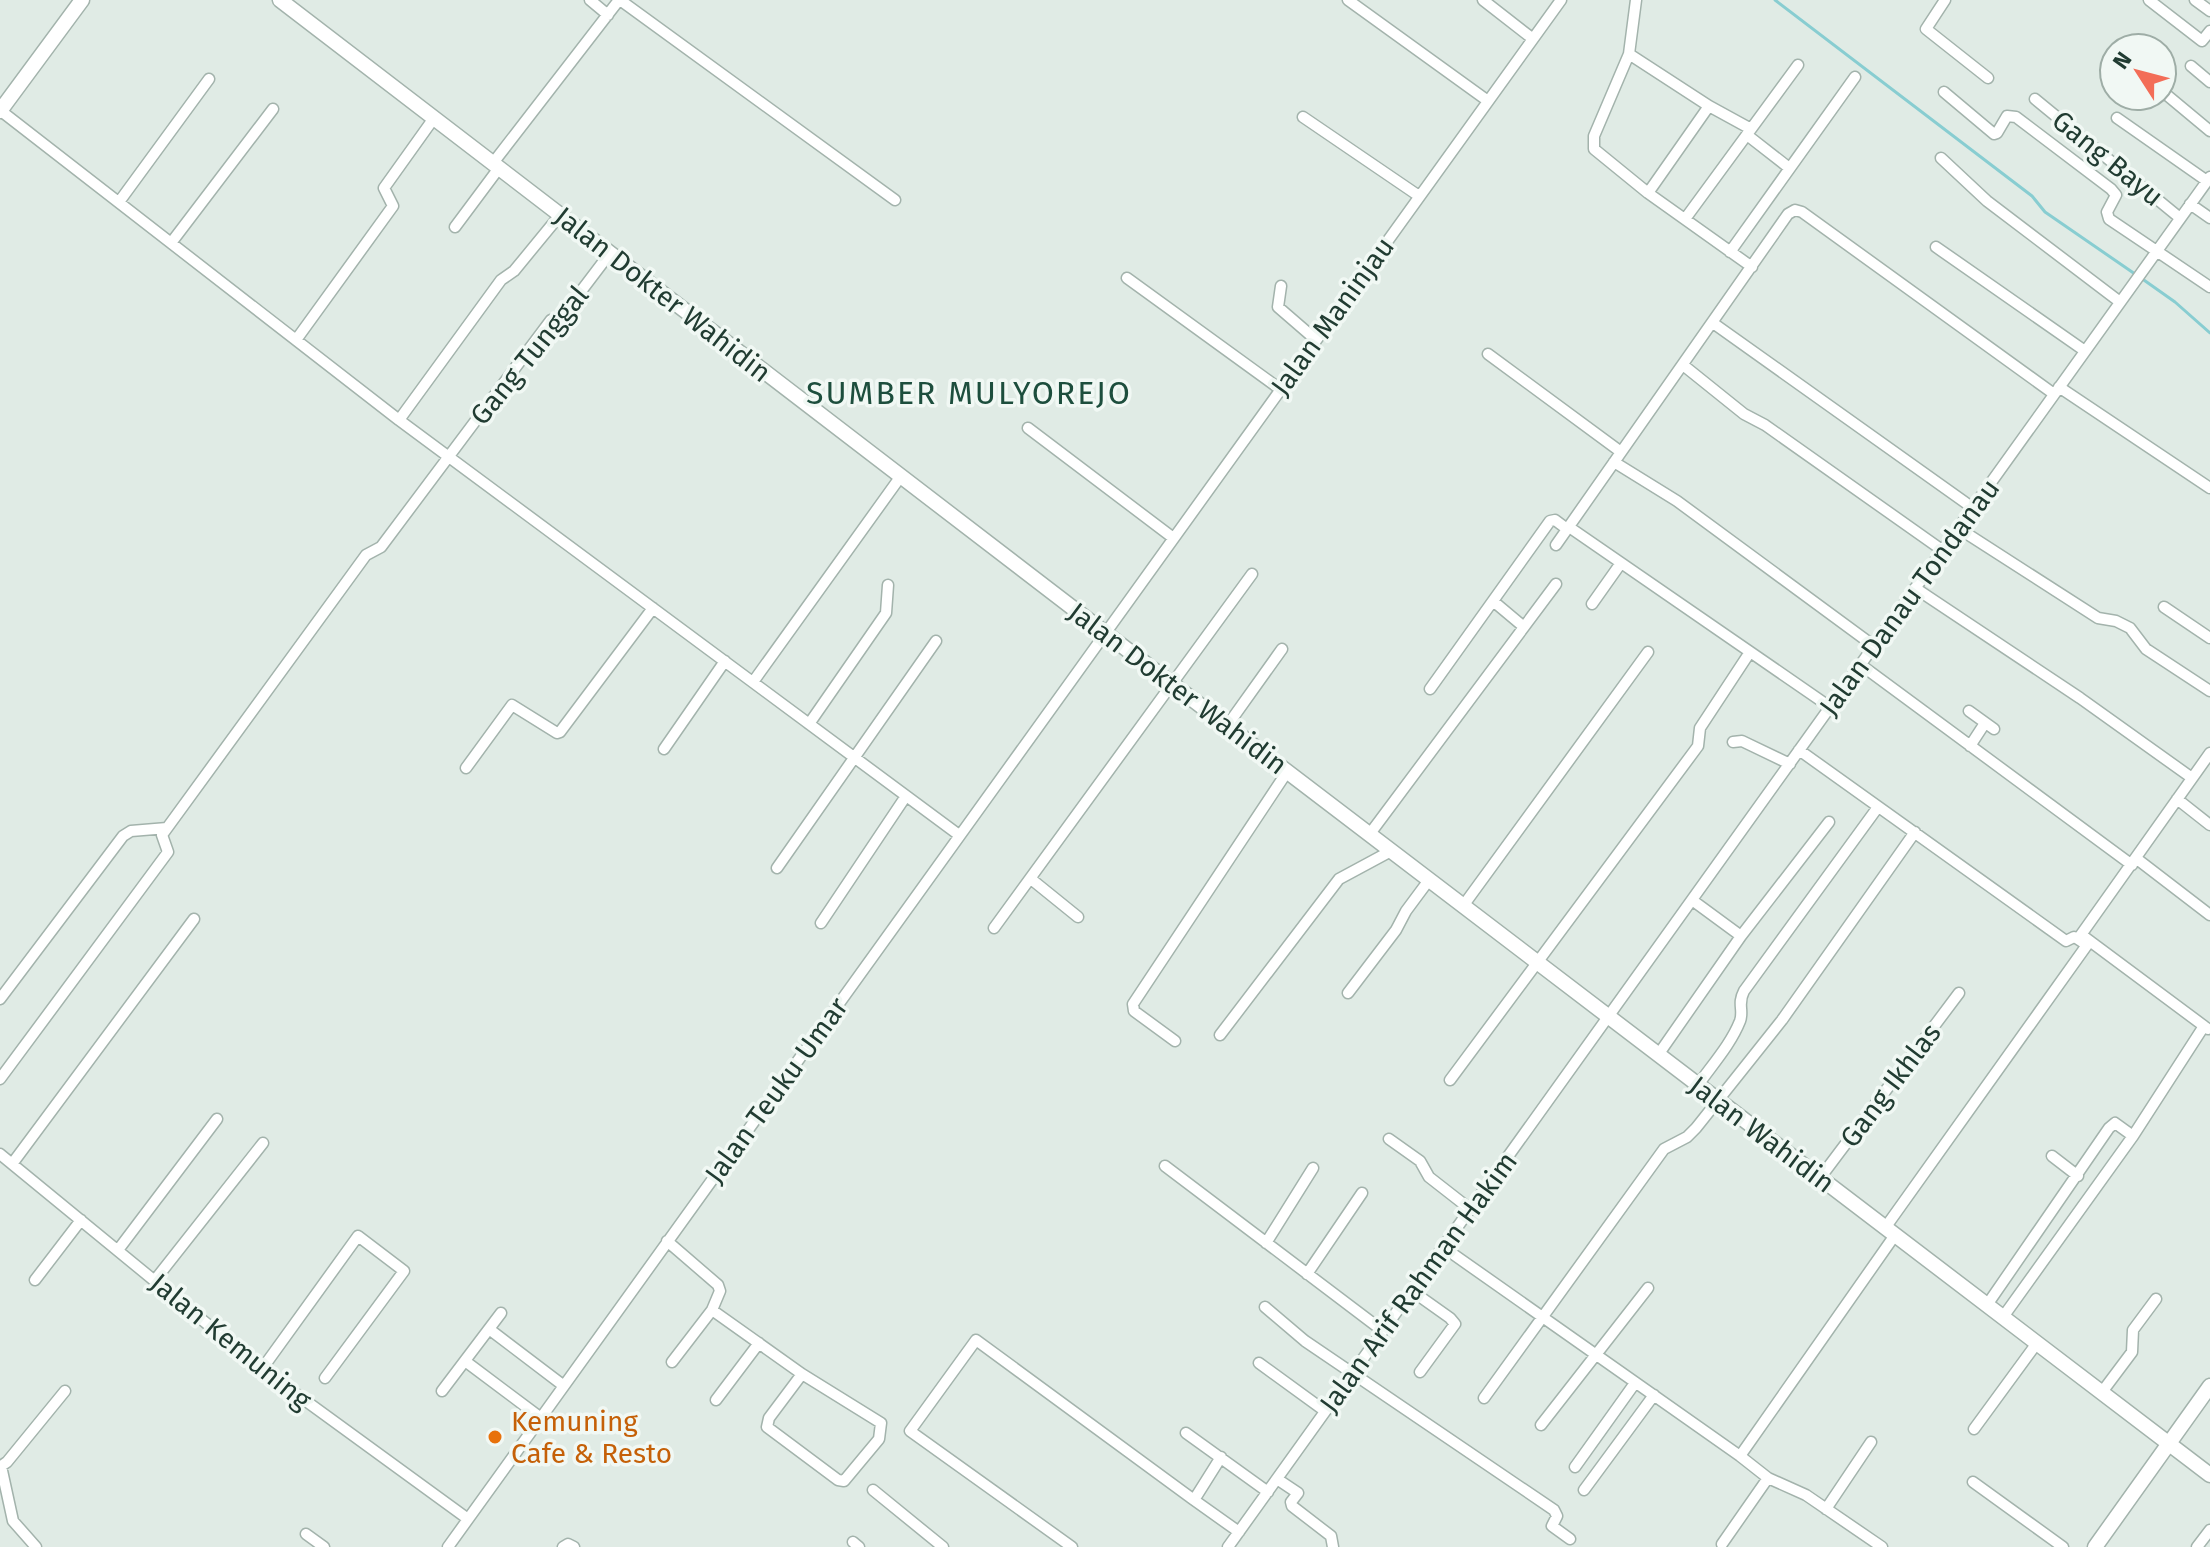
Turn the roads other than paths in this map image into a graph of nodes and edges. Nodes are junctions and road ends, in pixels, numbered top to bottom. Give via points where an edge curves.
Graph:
1 (82, 0) edge
2 (280, 0) edge
3 (590, 0) edge
4 (620, 0) edge
5 (1348, 0) edge
6 (1483, 0) edge
7 (1561, 0) edge
8 (1636, 0) edge
9 (1945, 0) edge
10 (2149, 0) edge
11 (2195, 0) edge
12 (2210, 11) edge
13 (608, 15) junction
14 (2210, 31) edge
15 (1533, 39) junction
16 (1629, 54) junction
17 (1798, 65) dead end
18 (2191, 66) dead end
19 (1855, 77) dead end
20 (1988, 78) dead end
21 (209, 79) dead end
22 (2210, 82) edge
23 (1944, 92) dead end
24 (2035, 99) dead end
25 (1488, 101) junction
26 (2178, 104) edge
27 (1709, 106) junction
28 (273, 109) dead end
29 (0, 111) edge
30 (1303, 117) dead end
31 (434, 118) junction
32 (2117, 118) dead end
33 (2210, 131) edge
34 (1749, 132) junction
35 (1941, 158) dead end
36 (496, 166) junction
37 (1788, 167) junction
38 (2208, 179) edge
39 (1648, 193) junction
40 (1419, 196) junction
41 (895, 200) dead end
42 (119, 202) junction
43 (2190, 204) junction
44 (560, 215) junction
45 (2180, 218) junction
46 (2210, 218) edge
47 (1685, 219) junction
48 (455, 227) dead end
49 (171, 243) junction
50 (1936, 247) dead end
51 (2156, 251) junction
52 (1730, 252) junction
53 (610, 253) junction
54 (1752, 267) junction
55 (1127, 278) dead end
56 (1281, 286) dead end
57 (2210, 287) edge
58 (2120, 302) junction
59 (1713, 323) junction
60 (1315, 339) junction
61 (296, 340) junction
62 (2085, 351) junction
63 (1488, 354) dead end
64 (1683, 365) junction
65 (1280, 389) junction
66 (2057, 391) junction
67 (399, 420) junction
68 (1028, 428) dead end
69 (447, 456) junction
70 (1618, 457) junction
71 (901, 476) junction
72 (2210, 488) edge
73 (1973, 508) junction
74 (1568, 528) junction
75 (1958, 528) junction
76 (1172, 537) junction
77 (1556, 545) dead end
78 (1942, 550) junction
79 (1621, 563) junction
80 (1252, 574) dead end
81 (1556, 584) dead end
82 (888, 585) dead end
83 (1915, 588) junction
84 (1493, 601) junction
85 (1592, 604) dead end
86 (2164, 607) dead end
87 (653, 608) junction
88 (1524, 627) junction
89 (1104, 632) junction
90 (2210, 638) edge
91 (936, 641) dead end
92 (1874, 646) junction
93 (1282, 649) dead end
94 (1648, 652) dead end
95 (1750, 652) junction
96 (725, 661) junction
97 (1861, 665) junction
98 (753, 682) junction
99 (1173, 685) junction
100 (1430, 689) dead end
101 (2210, 691) edge
102 (1830, 707) junction
103 (1969, 711) dead end
104 (809, 724) junction
105 (1227, 726) junction
106 (1733, 742) dead end
107 (1970, 746) junction
108 (664, 749) dead end
109 (1799, 750) junction
110 (2210, 753) edge
111 (856, 759) junction
112 (1790, 764) junction
113 (466, 768) dead end
114 (1287, 772) junction
115 (2192, 778) junction
116 (1313, 792) joint
117 (906, 796) junction
118 (2177, 799) junction
119 (1878, 807) junction
120 (1829, 822) dead end
121 (2210, 825) edge
122 (167, 828) junction
123 (1915, 832) junction
124 (959, 835) junction
125 (1369, 835) junction
126 (1391, 851) junction
127 (2134, 862) junction
128 (777, 868) dead end
129 (1031, 879) junction
130 (1429, 880) junction
131 (1692, 900) junction
132 (1463, 906) junction
133 (2210, 915) edge
134 (1078, 917) dead end
135 (194, 919) dead end
136 (821, 923) dead end
137 (994, 928) dead end
138 (1741, 936) junction
139 (2080, 937) junction
140 (1537, 962) junction
141 (1348, 993) dead end
142 (1959, 993) dead end
143 (0, 999) edge
144 (1608, 1017) junction
145 (2207, 1028) edge
146 (1220, 1035) dead end
147 (1175, 1041) dead end
148 (1658, 1055) junction
149 (0, 1079) edge
150 (1450, 1080) dead end
151 (1698, 1085) junction
152 (1717, 1099) junction
153 (217, 1119) dead end
154 (2133, 1136) junction
155 (1389, 1139) dead end
156 (263, 1143) dead end
157 (0, 1154) edge
158 (2052, 1156) dead end
159 (12, 1164) junction
160 (1165, 1166) dead end
161 (1313, 1168) dead end
162 (2078, 1176) junction
163 (1820, 1178) junction
164 (1362, 1193) dead end
165 (2062, 1199) junction
166 (1470, 1209) junction
167 (2080, 1211) junction
168 (81, 1220) junction
169 (1890, 1231) junction
170 (667, 1241) junction
171 (1266, 1243) junction
172 (1443, 1247) junction
173 (118, 1250) junction
174 (1307, 1274) junction
175 (35, 1280) dead end
176 (155, 1280) junction
177 (1648, 1288) dead end
178 (1412, 1291) junction
179 (2156, 1299) dead end
180 (1987, 1305) junction
181 (1265, 1307) dead end
182 (712, 1310) junction
183 (501, 1313) dead end
184 (1541, 1316) junction
185 (2003, 1317) junction
186 (489, 1329) junction
187 (1383, 1331) junction
188 (759, 1343) junction
189 (2037, 1343) junction
190 (1595, 1353) junction
191 (465, 1361) junction
192 (672, 1362) dead end
193 (1259, 1363) dead end
194 (262, 1369) junction
195 (1353, 1372) junction
196 (1420, 1372) dead end
197 (802, 1374) junction
198 (325, 1378) dead end
199 (1635, 1383) junction
200 (564, 1386) junction
201 (2210, 1386) edge
202 (65, 1391) dead end
203 (442, 1391) dead end
204 (2102, 1392) junction
205 (1654, 1395) junction
206 (1484, 1398) dead end
207 (716, 1400) dead end
208 (1325, 1411) junction
209 (541, 1418) junction
210 (1541, 1425) dead end
211 (1974, 1429) dead end
212 (1186, 1433) dead end
213 (1871, 1442) dead end
214 (2169, 1444) junction
215 (1740, 1456) junction
216 (1221, 1457) junction
217 (0, 1466) edge
218 (1575, 1467) dead end
219 (2210, 1475) edge
220 (1768, 1478) junction
221 (1277, 1479) junction
222 (1973, 1482) dead end
223 (873, 1490) dead end
224 (1584, 1490) dead end
225 (1268, 1492) junction
226 (1194, 1500) junction
227 (1826, 1509) junction
228 (468, 1519) junction
229 (2210, 1530) edge
230 (1239, 1532) junction
231 (306, 1534) dead end
232 (1570, 1539) dead end
233 (1722, 1544) dead end
234 (36, 1547) edge
235 (324, 1547) edge
236 (448, 1547) edge
237 (563, 1547) edge
238 (574, 1547) edge
239 (943, 1547) edge
240 (1072, 1547) edge
241 (1228, 1547) edge
242 (1333, 1547) edge
243 (1882, 1547) edge
244 (2063, 1547) edge
245 (2095, 1547) edge
246 (2197, 1547) edge

1 - 29 street
2 - 31 street, Jalan Dokter Wahidin
3 - 13 street
4 - 13 street
4 - 41 street
5 - 25 street
6 - 15 street
7 - 15 street, Jalan Maninjau
8 - 16 street
9 - 20 street via 1926,29
10 - 14 street via 2202,41
11 - 12 street
13 - 36 street
15 - 25 street, Jalan Maninjau
16 - 27 street
16 - 39 street via 1593,146
17 - 34 street
18 - 22 street
19 - 37 street
21 - 42 street
23 - 51 street via 1994,134 2007,116 2028,126 2111,189 2116,195 2109,219
24 - 45 street, Gang Bayu
25 - 40 street, Jalan Maninjau
26 - 33 street
27 - 34 street
27 - 39 street
28 - 49 street
29 - 42 street
30 - 40 street
31 - 36 street, Jalan Dokter Wahidin
31 - 61 street via 384,188 393,206
32 - 38 street
34 - 37 street
34 - 47 street
35 - 58 street via 1987,201
36 - 44 street, Jalan Dokter Wahidin
36 - 48 street
37 - 52 street
38 - 43 street, Jalan Danau Tondanau
39 - 47 street
40 - 60 street, Jalan Maninjau
42 - 49 street
43 - 45 street, Jalan Danau Tondanau
43 - 46 street
44 - 53 street, Jalan Dokter Wahidin
44 - 67 street via 501,280
45 - 51 street, Jalan Danau Tondanau
47 - 52 street
49 - 61 street
50 - 62 street
51 - 57 street
51 - 58 street, Jalan Danau Tondanau
52 - 54 street
53 - 69 street, Gang Tunggal via 563,315 551,320
53 - 71 street, Jalan Dokter Wahidin
54 - 59 street
54 - 66 street via 1788,214 1799,210
55 - 65 street
56 - 60 street via 1278,307
58 - 62 street, Jalan Danau Tondanau
59 - 64 street
59 - 73 street
60 - 65 street, Jalan Maninjau
61 - 67 street
62 - 66 street, Jalan Danau Tondanau
63 - 70 street
64 - 70 street
64 - 78 street via 1744,414
65 - 76 street, Jalan Maninjau
66 - 72 street
66 - 73 street, Jalan Danau Tondanau
67 - 69 street
68 - 76 street
69 - 87 street
69 - 122 street, Gang Tunggal via 381,547 366,555
70 - 74 street
70 - 92 street
71 - 89 street, Jalan Dokter Wahidin
71 - 98 street
73 - 75 street, Jalan Danau Tondanau
74 - 77 street
74 - 79 street
74 - 84 street via 1550,521
75 - 78 street, Jalan Danau Tondanau
75 - 101 street via 2098,618 2130,628 2146,649
76 - 89 street, Jalan Maninjau
78 - 83 street, Jalan Danau Tondanau
79 - 85 street
79 - 95 street
80 - 99 street
81 - 88 street
82 - 104 street via 886,613
83 - 92 street, Jalan Danau Tondanau
83 - 115 street
84 - 88 street
84 - 100 street
86 - 90 street
87 - 96 street
87 - 113 street via 560,732 512,705
88 - 125 street
89 - 99 street, Jalan Dokter Wahidin
89 - 124 street, Jalan Teuku Umar
91 - 111 street
92 - 97 street, Jalan Danau Tondanau
93 - 105 street
94 - 132 street
95 - 102 street
95 - 140 street via 1700,728 1698,746
96 - 98 street
96 - 108 street
97 - 102 street, Jalan Danau Tondanau
97 - 107 street
98 - 104 street
99 - 105 street, Jalan Dokter Wahidin
99 - 129 street
102 - 109 street, Jalan Danau Tondanau
103 - 107 street via 1990,726
104 - 111 street
105 - 114 street, Jalan Dokter Wahidin
106 - 112 street via 1742,741
107 - 127 street
109 - 112 street, Jalan Danau Tondanau
109 - 119 street
110 - 115 street
111 - 117 street
111 - 128 street
112 - 131 street, Jalan Danau Tondanau
114 - 116 street, Jalan Dokter Wahidin
114 - 147 street via 1133,1004 1134,1011
115 - 118 street
116 - 125 street, Jalan Wahidin
117 - 124 street
117 - 136 street
118 - 121 street
118 - 127 street
119 - 123 street
119 - 151 street via 1744,991 1734,1034
120 - 138 street
122 - 143 street via 123,836
122 - 149 street via 161,837 168,852
123 - 139 street via 2066,941
123 - 152 street via 1782,1020
124 - 170 street, Jalan Teuku Umar
125 - 126 street, Jalan Wahidin
126 - 130 street, Jalan Wahidin
126 - 146 street via 1339,879
127 - 133 street
127 - 139 street
129 - 134 street
129 - 137 street
130 - 132 street, Jalan Wahidin
130 - 141 street
131 - 138 street
131 - 144 street, Jalan Danau Tondanau
132 - 140 street, Jalan Wahidin
135 - 159 street
138 - 148 street
139 - 145 street
139 - 169 street via 2087,945
140 - 144 street, Jalan Wahidin
140 - 150 street
142 - 163 street, Gang Ikhlas
144 - 148 street, Jalan Wahidin
144 - 166 street, Jalan Arif Rahman Hakim
145 - 154 street
148 - 151 street, Jalan Wahidin
151 - 152 street, Jalan Wahidin
152 - 163 street, Jalan Wahidin
152 - 184 street via 1687,1137 1664,1149
153 - 173 street
154 - 162 street via 2113,1124
154 - 167 street
155 - 166 street
156 - 176 street
157 - 159 street, Jalan Kemuning
158 - 162 street
159 - 168 street, Jalan Kemuning
160 - 171 street
161 - 171 street
162 - 165 street
163 - 169 street, Jalan Wahidin
164 - 174 street
165 - 167 street
165 - 180 street
166 - 172 street, Jalan Arif Rahman Hakim
167 - 185 street
168 - 173 street, Jalan Kemuning
168 - 175 street
169 - 180 street, Jalan Wahidin
169 - 215 street
170 - 182 street via 718,1285
170 - 200 street, Jalan Teuku Umar
171 - 174 street
172 - 178 street, Jalan Arif Rahman Hakim
172 - 184 street
173 - 176 street, Jalan Kemuning
174 - 187 street
176 - 194 street, Jalan Kemuning
177 - 190 street
178 - 187 street, Jalan Arif Rahman Hakim
178 - 196 street via 1455,1324
179 - 204 street via 2133,1330 2132,1352
180 - 185 street, Jalan Wahidin
181 - 195 street
182 - 188 street
182 - 192 street
183 - 186 street
184 - 190 street
184 - 206 street
185 - 189 street, Jalan Wahidin
186 - 191 street
186 - 200 street
187 - 195 street, Jalan Arif Rahman Hakim
188 - 197 street
188 - 207 street
189 - 204 street, Jalan Wahidin
189 - 211 street
190 - 199 street
190 - 210 street
191 - 203 street
191 - 209 street
193 - 208 street
194 - 198 street via 358,1236 404,1271
194 - 228 street, Jalan Kemuning
195 - 208 street, Jalan Arif Rahman Hakim
195 - 232 street via 1554,1510 1552,1526
197 - 197 street via 767,1427 844,1481 879,1439 881,1423
199 - 205 street
199 - 218 street
200 - 209 street, Jalan Teuku Umar
201 - 214 street
202 - 217 street
204 - 214 street, Jalan Wahidin
205 - 215 street
205 - 224 street
208 - 221 street, Jalan Arif Rahman Hakim
209 - 228 street, Jalan Teuku Umar
212 - 216 street
213 - 227 street
214 - 219 street, Jalan Wahidin
214 - 245 street
215 - 220 street
216 - 225 street
216 - 226 street
217 - 234 street via 13,1521
220 - 227 street
220 - 233 street
221 - 225 street, Jalan Arif Rahman Hakim
221 - 242 street via 1298,1493 1292,1506 1331,1536
222 - 244 street
223 - 239 street
225 - 230 street, Jalan Arif Rahman Hakim
226 - 230 street
226 - 240 street via 976,1340 910,1431
227 - 243 street
228 - 236 street, Jalan Teuku Umar
229 - 246 street
230 - 241 street, Jalan Arif Rahman Hakim
231 - 235 street
237 - 238 street

